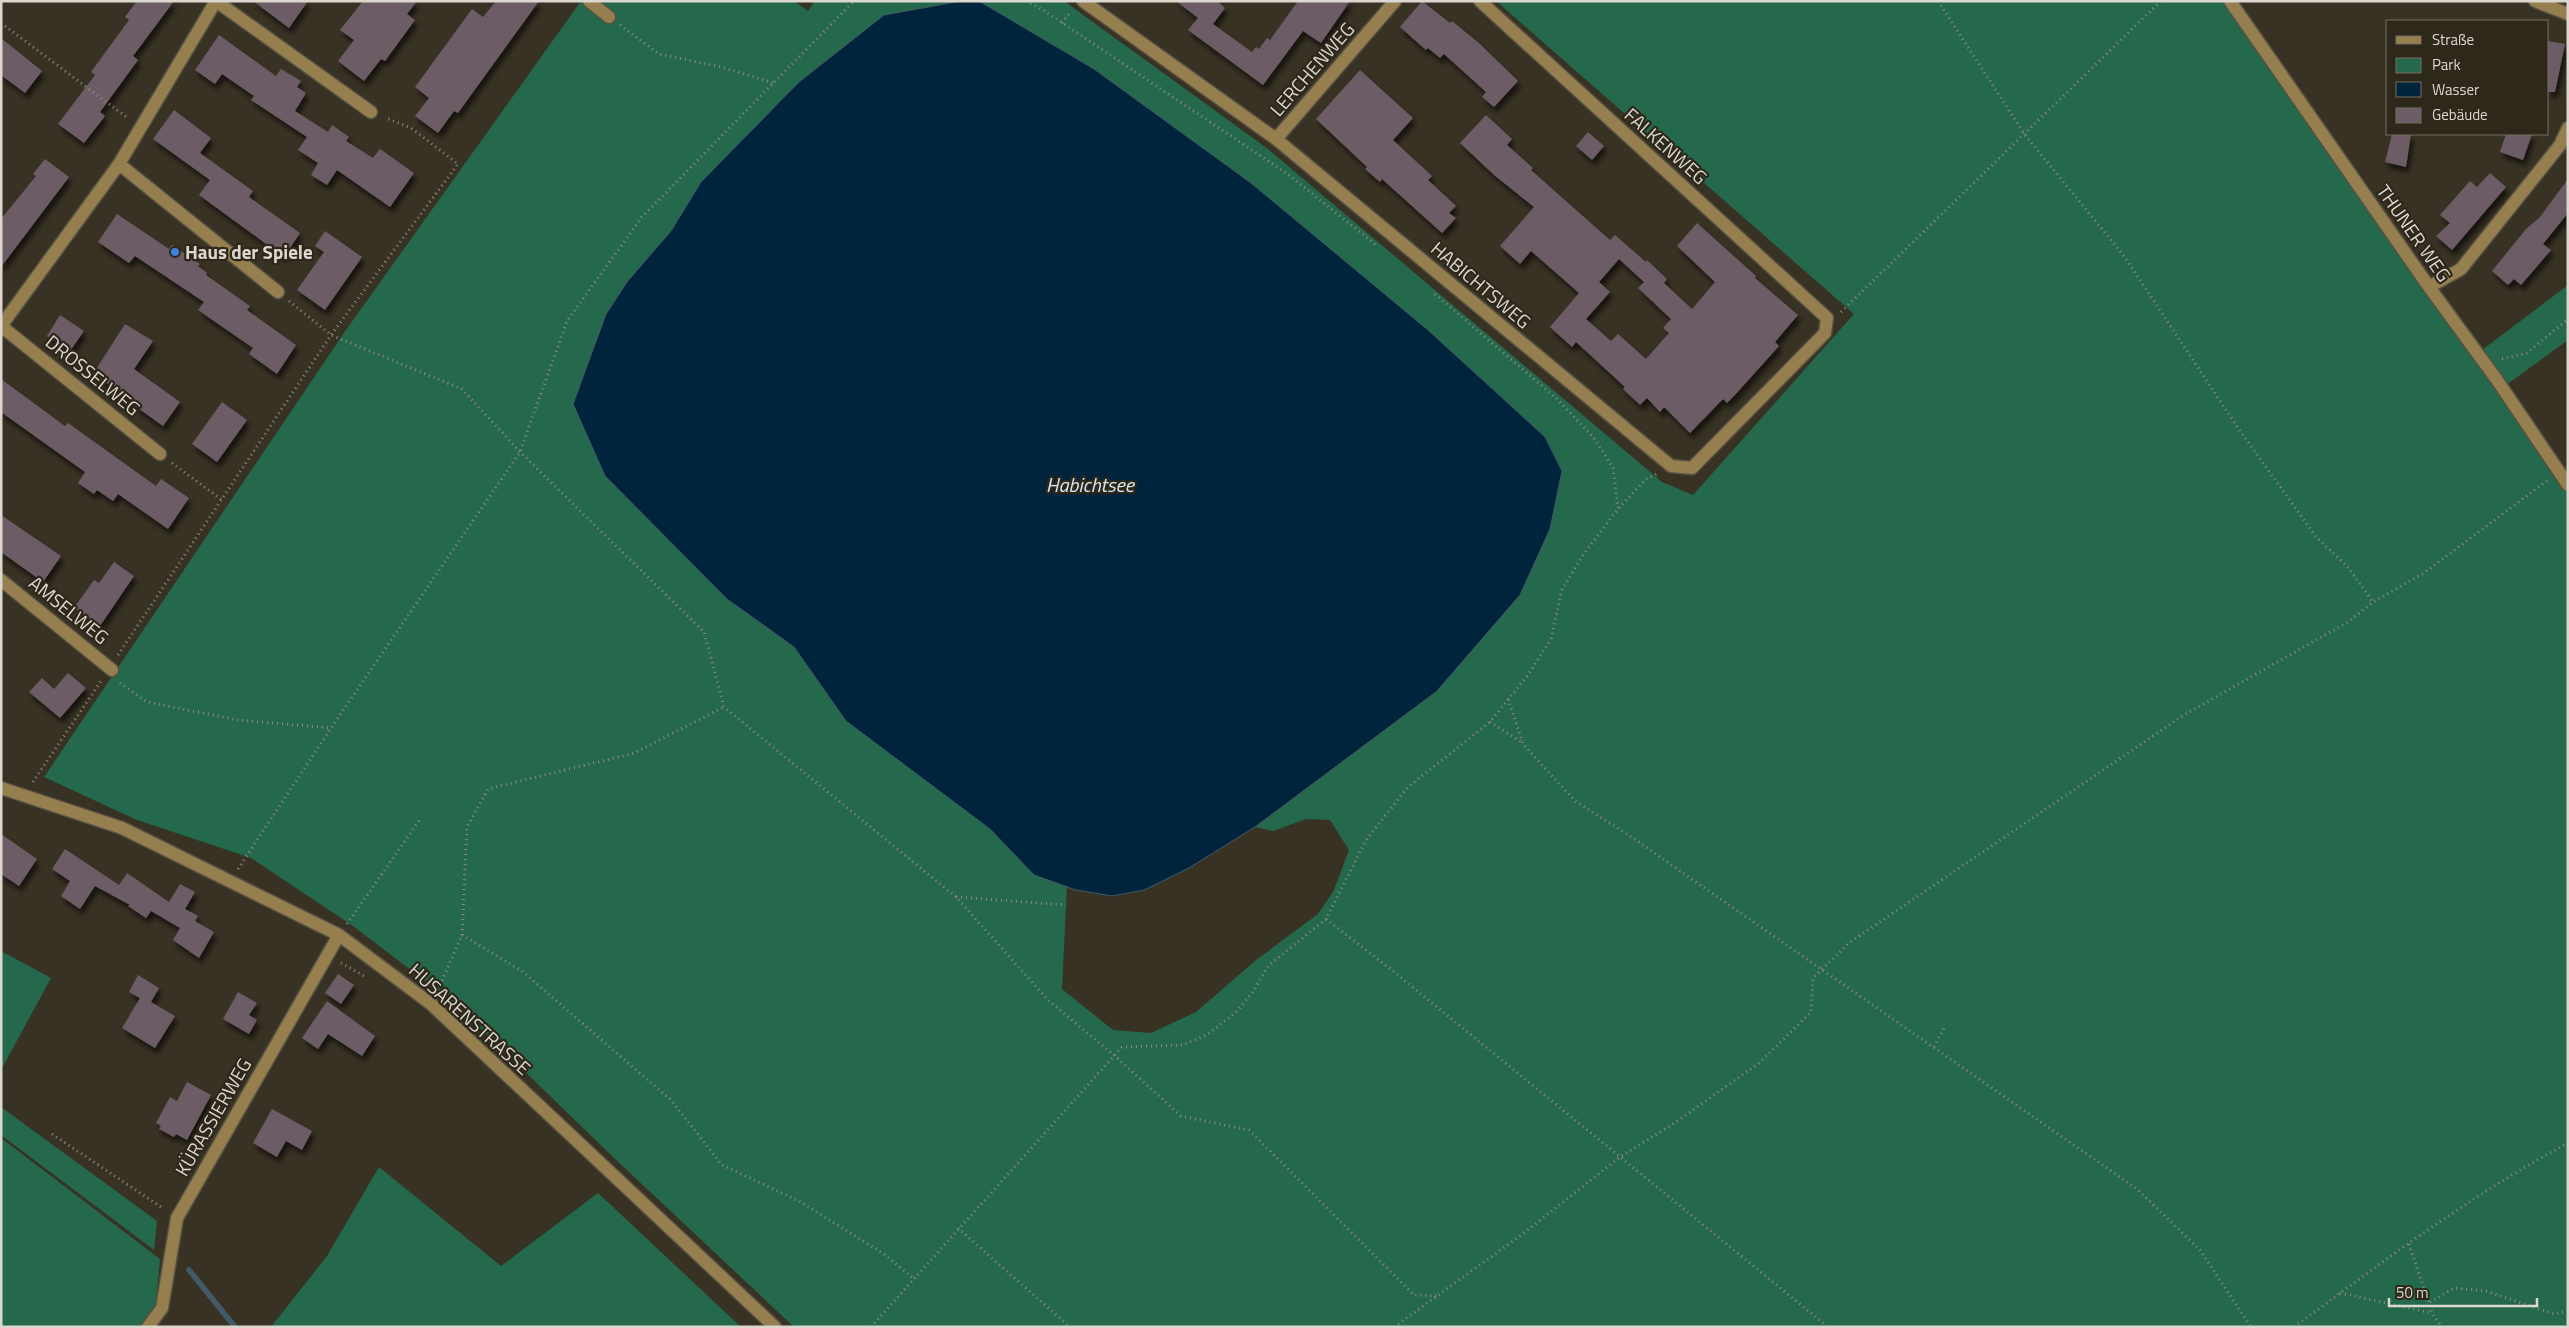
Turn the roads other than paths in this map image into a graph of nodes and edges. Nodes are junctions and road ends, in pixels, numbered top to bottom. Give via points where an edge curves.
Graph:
1 (590, 1) edge
2 (1083, 1) edge
3 (1395, 1) edge
4 (1480, 1) edge
5 (2230, 1) edge
6 (2535, 1) edge
7 (2568, 14) edge
8 (609, 17) road end
9 (371, 112) road end
10 (2568, 128) edge
11 (1276, 140) junction
12 (119, 164) junction
13 (2429, 287) junction
14 (278, 292) road end
15 (1, 326) edge
16 (160, 454) road end
17 (1670, 466) joint
18 (2568, 485) edge
19 (1, 580) edge
20 (111, 668) road end
21 (1, 788) edge
22 (339, 934) junction
23 (148, 1327) edge
24 (775, 1327) edge

1 - 8 street
2 - 11 street, HABICHTSWEG
3 - 11 street, LERCHENWEG
4 - 17 street, FALKENWEG via 1827,318 1825,333 1692,468
5 - 13 street, THUNER WEG
6 - 7 street
9 - 12 street, DROSSELWEG via 216,1
10 - 13 street via 2560,145 2461,269
11 - 17 street, HABICHTSWEG
12 - 14 street
12 - 15 street, DROSSELWEG
13 - 18 street, THUNER WEG
15 - 16 street, DROSSELWEG
19 - 20 street, AMSELWEG
21 - 22 street, HUSARENSTRASSE via 122,828
22 - 23 street, KÜRASSIERWEG via 177,1218 162,1308
22 - 24 street, HUSARENSTRASSE via 431,1004

